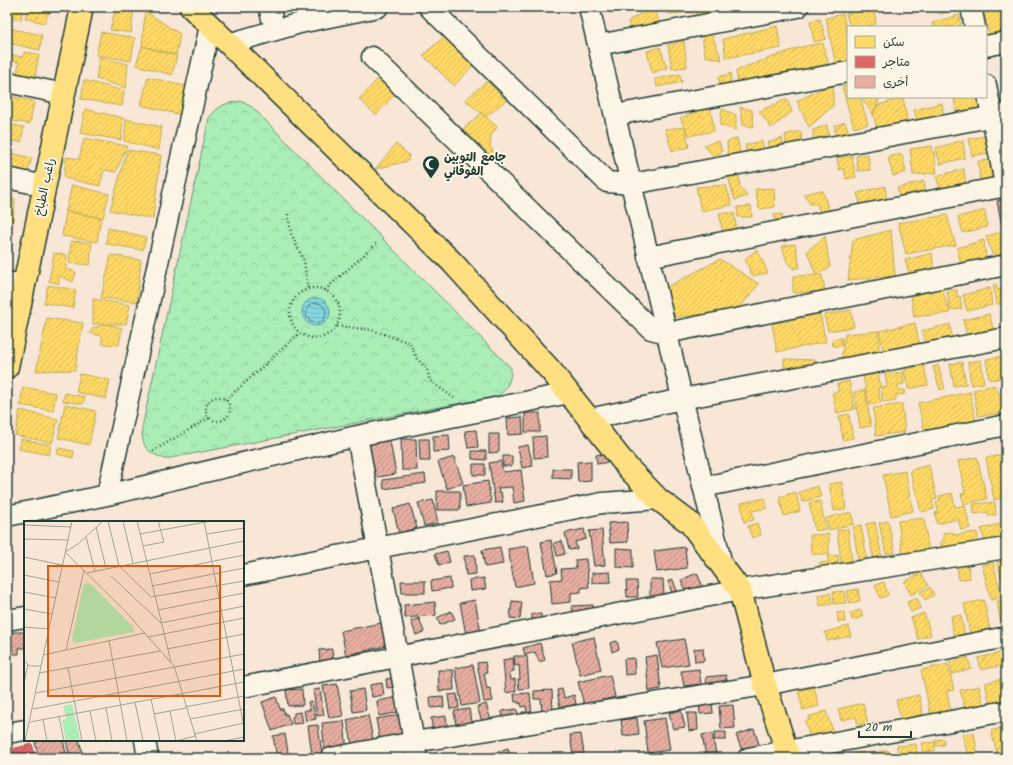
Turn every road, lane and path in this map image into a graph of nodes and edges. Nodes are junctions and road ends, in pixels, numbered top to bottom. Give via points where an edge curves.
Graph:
1 (82, 7) edge
2 (191, 7) edge
3 (269, 7) edge
4 (378, 7) edge
5 (429, 7) edge
6 (590, 7) edge
7 (798, 7) edge
8 (971, 7) edge
9 (341, 11) edge
10 (210, 26) junction
11 (975, 26) edge
12 (275, 30) junction
13 (1006, 42) edge
14 (228, 44) junction
15 (598, 45) junction
16 (987, 46) edge
17 (372, 57) dead end
18 (847, 72) edge
19 (7, 82) edge
20 (987, 88) edge
21 (64, 94) junction
22 (615, 115) junction
23 (999, 116) edge
24 (7, 178) edge
25 (632, 184) junction
26 (45, 186) junction
27 (1006, 188) edge
28 (288, 214) dead end
29 (378, 242) dead end
30 (648, 257) junction
31 (1006, 265) edge
32 (16, 284) edge
33 (308, 289) junction
34 (325, 290) junction
35 (337, 326) junction
36 (300, 333) junction
37 (666, 333) junction
38 (1006, 338) edge
39 (7, 367) edge
40 (569, 393) junction
41 (456, 399) dead end
42 (682, 399) junction
43 (226, 400) junction
44 (208, 418) junction
45 (589, 419) junction
46 (1006, 425) edge
47 (357, 436) junction
48 (153, 451) dead end
49 (703, 487) junction
50 (106, 495) junction
51 (658, 499) junction
52 (7, 516) edge
53 (1006, 548) edge
54 (378, 549) junction
55 (722, 565) junction
56 (244, 575) edge
57 (740, 590) junction
58 (24, 617) edge
59 (7, 620) edge
60 (1006, 638) edge
61 (398, 657) junction
62 (765, 685) junction
63 (244, 687) edge
64 (1006, 711) edge
65 (24, 730) edge
66 (7, 733) edge
67 (145, 741) edge
68 (416, 750) edge
69 (788, 755) edge
70 (148, 758) edge
71 (331, 758) edge
72 (748, 758) edge

1 - 21 main road, راغب الطباخ
2 - 10 main road
3 - 12 street
4 - 9 street
5 - 25 street via 607,182
6 - 15 street
7 - 15 street
8 - 11 street
9 - 12 street
10 - 14 main road
10 - 50 street
12 - 14 street
13 - 16 street
14 - 40 main road via 452,262
15 - 22 street
17 - 37 street via 651,329
18 - 22 street
19 - 21 street
20 - 23 street
21 - 26 main road, راغب الطباخ
22 - 25 street
23 - 25 street
23 - 27 street
24 - 26 street
25 - 30 street
26 - 32 main road, راغب الطباخ
27 - 30 street
28 - 33 path via 290,233 304,261
29 - 34 path
30 - 37 street
31 - 37 street
32 - 39 main road, راغب الطباخ
33 - 34 path
33 - 36 path via 297,296 290,312 294,327
34 - 35 path via 337,300 340,308
35 - 36 path via 330,334 322,337 313,338
35 - 41 path via 372,330 410,343 418,359 427,369 430,381
36 - 43 path
37 - 42 street
38 - 42 street
40 - 45 main road
40 - 47 street
42 - 45 street
42 - 49 street
43 - 44 path via 222,397 211,399 206,408
43 - 44 path via 230,412 225,420 216,422
44 - 48 path
45 - 51 main road via 628,468
46 - 49 street
47 - 50 street
47 - 54 street
49 - 55 street
50 - 52 street
51 - 54 street via 602,503
51 - 55 main road via 690,523
53 - 57 street
54 - 56 street
54 - 61 street
55 - 57 main road
57 - 61 street
57 - 62 main road
58 - 59 street
60 - 62 street
61 - 63 street
61 - 68 street
62 - 68 street
62 - 69 main road
64 - 69 street
65 - 66 street
67 - 70 street
68 - 71 street
69 - 72 street

